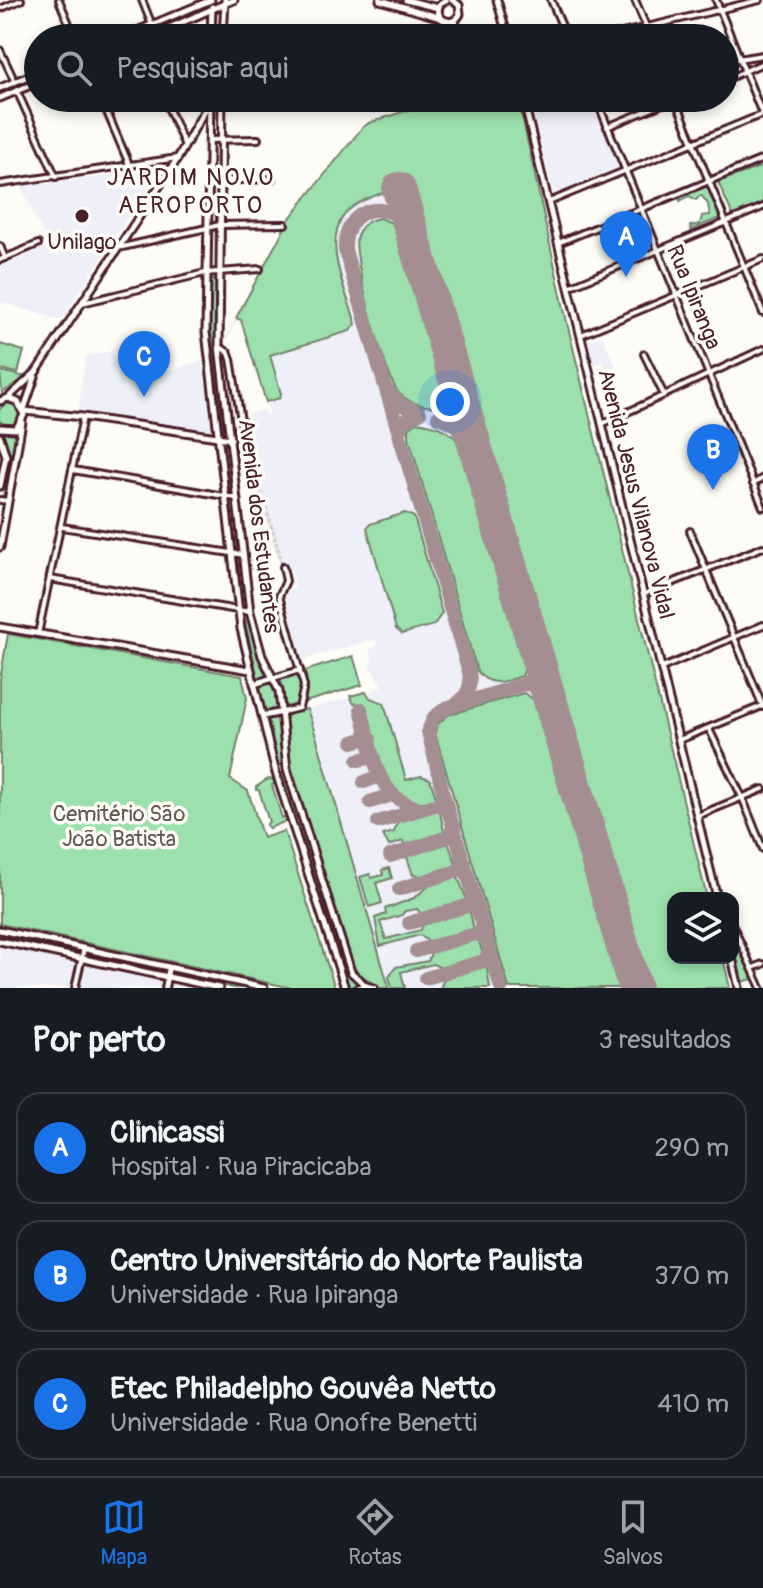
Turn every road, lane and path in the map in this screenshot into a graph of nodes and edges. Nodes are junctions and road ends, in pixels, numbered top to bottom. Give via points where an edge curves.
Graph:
1 (21, 0) edge
2 (59, 0) edge
3 (142, 0) edge
4 (212, 0) edge
5 (234, 0) edge
6 (380, 0) edge
7 (406, 0) edge
8 (446, 0) edge
9 (466, 0) edge
10 (497, 0) edge
11 (551, 0) edge
12 (635, 0) edge
13 (716, 0) edge
14 (760, 0) edge
15 (454, 1) edge
16 (224, 2) edge
17 (438, 8) junction
18 (0, 9) edge
19 (212, 9) junction
20 (721, 9) junction
21 (441, 18) junction
22 (455, 20) junction
23 (69, 24) edge
24 (152, 24) edge
25 (154, 24) edge
26 (178, 24) edge
27 (211, 24) edge
28 (223, 24) edge
29 (456, 24) edge
30 (504, 24) edge
31 (561, 24) edge
32 (645, 24) edge
33 (658, 24) edge
34 (726, 24) edge
35 (0, 50) edge
36 (763, 55) edge
37 (739, 59) joint
38 (763, 63) edge
39 (744, 73) junction
40 (739, 75) edge
41 (24, 78) edge
42 (15, 82) junction
43 (0, 88) edge
44 (24, 88) edge
45 (17, 91) junction
46 (0, 98) edge
47 (24, 106) edge
48 (27, 112) edge
49 (107, 112) edge
50 (170, 112) edge
51 (203, 112) edge
52 (210, 112) edge
53 (221, 112) edge
54 (526, 112) edge
55 (601, 112) edge
56 (643, 112) edge
57 (681, 112) edge
58 (763, 115) edge
59 (209, 127) junction
60 (607, 127) junction
61 (192, 134) junction
62 (220, 139) junction
63 (258, 139) dead end
64 (209, 140) junction
65 (693, 142) junction
66 (185, 146) junction
67 (178, 158) junction
68 (763, 159) edge
69 (129, 164) junction
70 (625, 170) junction
71 (56, 177) junction
72 (272, 179) dead end
73 (208, 181) junction
74 (220, 181) junction
75 (709, 181) junction
76 (0, 184) edge
77 (549, 202) junction
78 (763, 207) edge
79 (640, 209) junction
80 (726, 223) junction
81 (285, 224) dead end
82 (220, 225) junction
83 (207, 228) junction
84 (558, 243) junction
85 (38, 244) dead end
86 (0, 246) edge
87 (118, 248) junction
88 (658, 251) junction
89 (3, 259) edge
90 (763, 259) edge
91 (744, 267) junction
92 (260, 269) dead end
93 (219, 271) junction
94 (205, 273) junction
95 (569, 287) junction
96 (676, 295) junction
97 (82, 303) junction
98 (763, 313) edge
99 (581, 335) junction
100 (219, 346) junction
101 (763, 349) edge
102 (644, 354) dead end
103 (36, 372) junction
104 (708, 374) junction
105 (664, 395) junction
106 (3, 399) edge
107 (24, 411) junction
108 (83, 417) junction
109 (22, 422) junction
110 (602, 424) junction
111 (242, 427) tunnel mouth
112 (0, 428) edge
113 (0, 437) edge
114 (218, 438) junction
115 (231, 439) junction
116 (2, 445) edge
117 (73, 470) junction
118 (763, 478) edge
119 (753, 484) junction
120 (0, 486) edge
121 (225, 496) junction
122 (238, 499) junction
123 (0, 500) edge
124 (8, 501) junction
125 (763, 507) edge
126 (62, 527) junction
127 (690, 531) dead end
128 (0, 547) edge
129 (763, 547) edge
130 (232, 553) junction
131 (244, 555) junction
132 (283, 567) tunnel mouth
133 (707, 571) junction
134 (50, 579) junction
135 (644, 594) junction
136 (239, 610) junction
137 (250, 612) junction
138 (763, 625) edge
139 (0, 627) edge
140 (38, 634) junction
141 (734, 637) junction
142 (662, 668) junction
143 (250, 670) junction
144 (300, 670) junction
145 (273, 678) junction
146 (254, 684) junction
147 (763, 706) edge
148 (283, 712) junction
149 (263, 716) junction
150 (709, 729) junction
151 (679, 740) junction
152 (287, 769) junction
153 (276, 773) junction
154 (763, 789) edge
155 (742, 797) junction
156 (697, 816) junction
157 (303, 819) junction
158 (292, 823) junction
159 (763, 849) edge
160 (716, 892) edge
161 (0, 930) edge
162 (739, 939) edge
163 (0, 941) edge
164 (84, 948) junction
165 (122, 957) junction
166 (81, 958) junction
167 (733, 964) edge
168 (763, 964) edge
169 (120, 967) junction
170 (169, 967) junction
171 (753, 968) junction
172 (167, 977) junction
173 (366, 986) junction
174 (255, 987) edge
175 (75, 988) edge
176 (165, 988) edge
177 (219, 988) edge
178 (264, 988) edge
179 (345, 988) edge
180 (358, 988) edge
181 (374, 988) edge
182 (739, 988) edge
183 (761, 988) edge

1 - 18 street
2 - 23 street
3 - 24 street
4 - 19 main road
4 - 25 main road
5 - 16 main road
6 - 21 main road
7 - 17 main road
8 - 17 main road
9 - 15 main road
10 - 30 main road
11 - 31 street
12 - 32 street
13 - 20 street
14 - 20 street
15 - 22 main road via 460,9
16 - 19 main road
16 - 28 main road
17 - 21 main road
19 - 26 main road
19 - 27 main road
20 - 33 street
20 - 34 street
21 - 22 main road
22 - 29 main road
35 - 42 street
36 - 37 street
37 - 39 street
38 - 39 street
39 - 40 street
39 - 58 street
41 - 42 main road
42 - 43 main road
44 - 45 main road
45 - 46 main road
45 - 47 street
48 - 71 street
49 - 69 street
50 - 66 street
51 - 61 main road
52 - 59 main road, Avenida dos Estudantes
53 - 62 main road, Avenida dos Estudantes
54 - 77 main road, Avenida Jesus Vilanova Vidal
55 - 60 street, Rua Ipiranga
56 - 60 street
57 - 65 street
58 - 65 street
59 - 61 main road
59 - 64 main road, Avenida dos Estudantes
60 - 70 street, Rua Ipiranga
61 - 66 main road
62 - 63 street
62 - 64 street
62 - 74 main road, Avenida dos Estudantes
64 - 73 main road, Avenida dos Estudantes
65 - 70 street
65 - 75 street
66 - 67 main road
67 - 69 street
67 - 87 main road
68 - 75 street
69 - 71 street
70 - 77 street
70 - 79 street, Rua Ipiranga
71 - 76 street
72 - 74 street
73 - 74 street
73 - 83 main road, Avenida dos Estudantes
74 - 82 main road, Avenida dos Estudantes
75 - 79 street
75 - 80 street
77 - 84 main road, Avenida Jesus Vilanova Vidal
78 - 80 street
79 - 84 street
79 - 88 street, Rua Ipiranga
80 - 88 street
80 - 91 street
81 - 82 street
82 - 83 street
82 - 93 main road, Avenida dos Estudantes
83 - 87 street
83 - 94 main road, Avenida dos Estudantes
84 - 95 main road, Avenida Jesus Vilanova Vidal
85 - 89 street
86 - 89 street
87 - 97 main road
88 - 95 street
88 - 96 street, Rua Ipiranga
90 - 91 street
91 - 96 street
91 - 98 street
92 - 93 street
93 - 94 street
93 - 100 main road, Avenida dos Estudantes
94 - 97 street
94 - 114 main road, Avenida dos Estudantes
95 - 99 main road, Avenida Jesus Vilanova Vidal
96 - 99 street
96 - 104 street, Rua Ipiranga
97 - 103 main road
99 - 110 main road, Avenida Jesus Vilanova Vidal
100 - 111 street via 231,359
100 - 115 main road, Avenida dos Estudantes
101 - 104 street
102 - 105 street
103 - 106 main road
103 - 107 main road
104 - 105 street
104 - 119 street, Rua Ipiranga
105 - 110 street
106 - 107 main road via 18,402
107 - 108 main road
107 - 109 main road
108 - 114 main road
108 - 117 street
109 - 112 main road via 11,431
109 - 124 main road
110 - 135 main road, Avenida Jesus Vilanova Vidal
113 - 116 main road
114 - 115 main road
114 - 121 main road, Avenida dos Estudantes
115 - 122 main road, Avenida dos Estudantes
116 - 120 main road via 6,456
117 - 121 street
117 - 126 street
118 - 119 street
119 - 125 street, Rua Ipiranga
121 - 122 street
121 - 130 main road, Avenida dos Estudantes
122 - 131 main road, Avenida dos Estudantes
123 - 124 street
124 - 128 main road
126 - 130 street
126 - 134 street
127 - 133 street
129 - 133 street
130 - 131 street
130 - 136 main road, Avenida dos Estudantes
131 - 137 main road, Avenida dos Estudantes
132 - 144 street via 286,581 279,596
133 - 135 street
133 - 141 street
134 - 136 street
134 - 140 street
135 - 142 main road, Avenida Jesus Vilanova Vidal
136 - 137 street
136 - 143 main road, Avenida dos Estudantes
137 - 145 main road, Avenida dos Estudantes
138 - 141 street
139 - 140 main road
140 - 143 main road
141 - 142 street
141 - 147 street
142 - 151 main road, Avenida Jesus Vilanova Vidal
143 - 146 main road, Avenida dos Estudantes
144 - 145 street
144 - 148 street via 301,704
145 - 146 main road
145 - 148 main road, Avenida dos Estudantes
146 - 149 main road, Avenida dos Estudantes
147 - 150 street
148 - 149 main road
148 - 152 main road, Avenida dos Estudantes
149 - 153 main road, Avenida dos Estudantes
150 - 151 street
150 - 155 street
151 - 156 main road, Avenida Jesus Vilanova Vidal
152 - 153 main road
152 - 157 main road, Avenida dos Estudantes
153 - 158 main road, Avenida dos Estudantes
154 - 155 street
155 - 156 street
155 - 159 street
156 - 160 main road, Avenida Jesus Vilanova Vidal
157 - 158 main road
157 - 173 main road, Avenida dos Estudantes via 351,972
158 - 179 main road, Avenida dos Estudantes
161 - 164 main road
162 - 171 street
163 - 166 main road
164 - 165 main road
164 - 166 street
165 - 169 main road
165 - 170 main road
166 - 169 main road
166 - 175 street
167 - 182 main road
168 - 171 street
169 - 172 main road
170 - 172 street
170 - 174 main road
171 - 183 street
172 - 176 street
172 - 177 main road
173 - 180 main road
173 - 181 main road
174 - 178 main road

